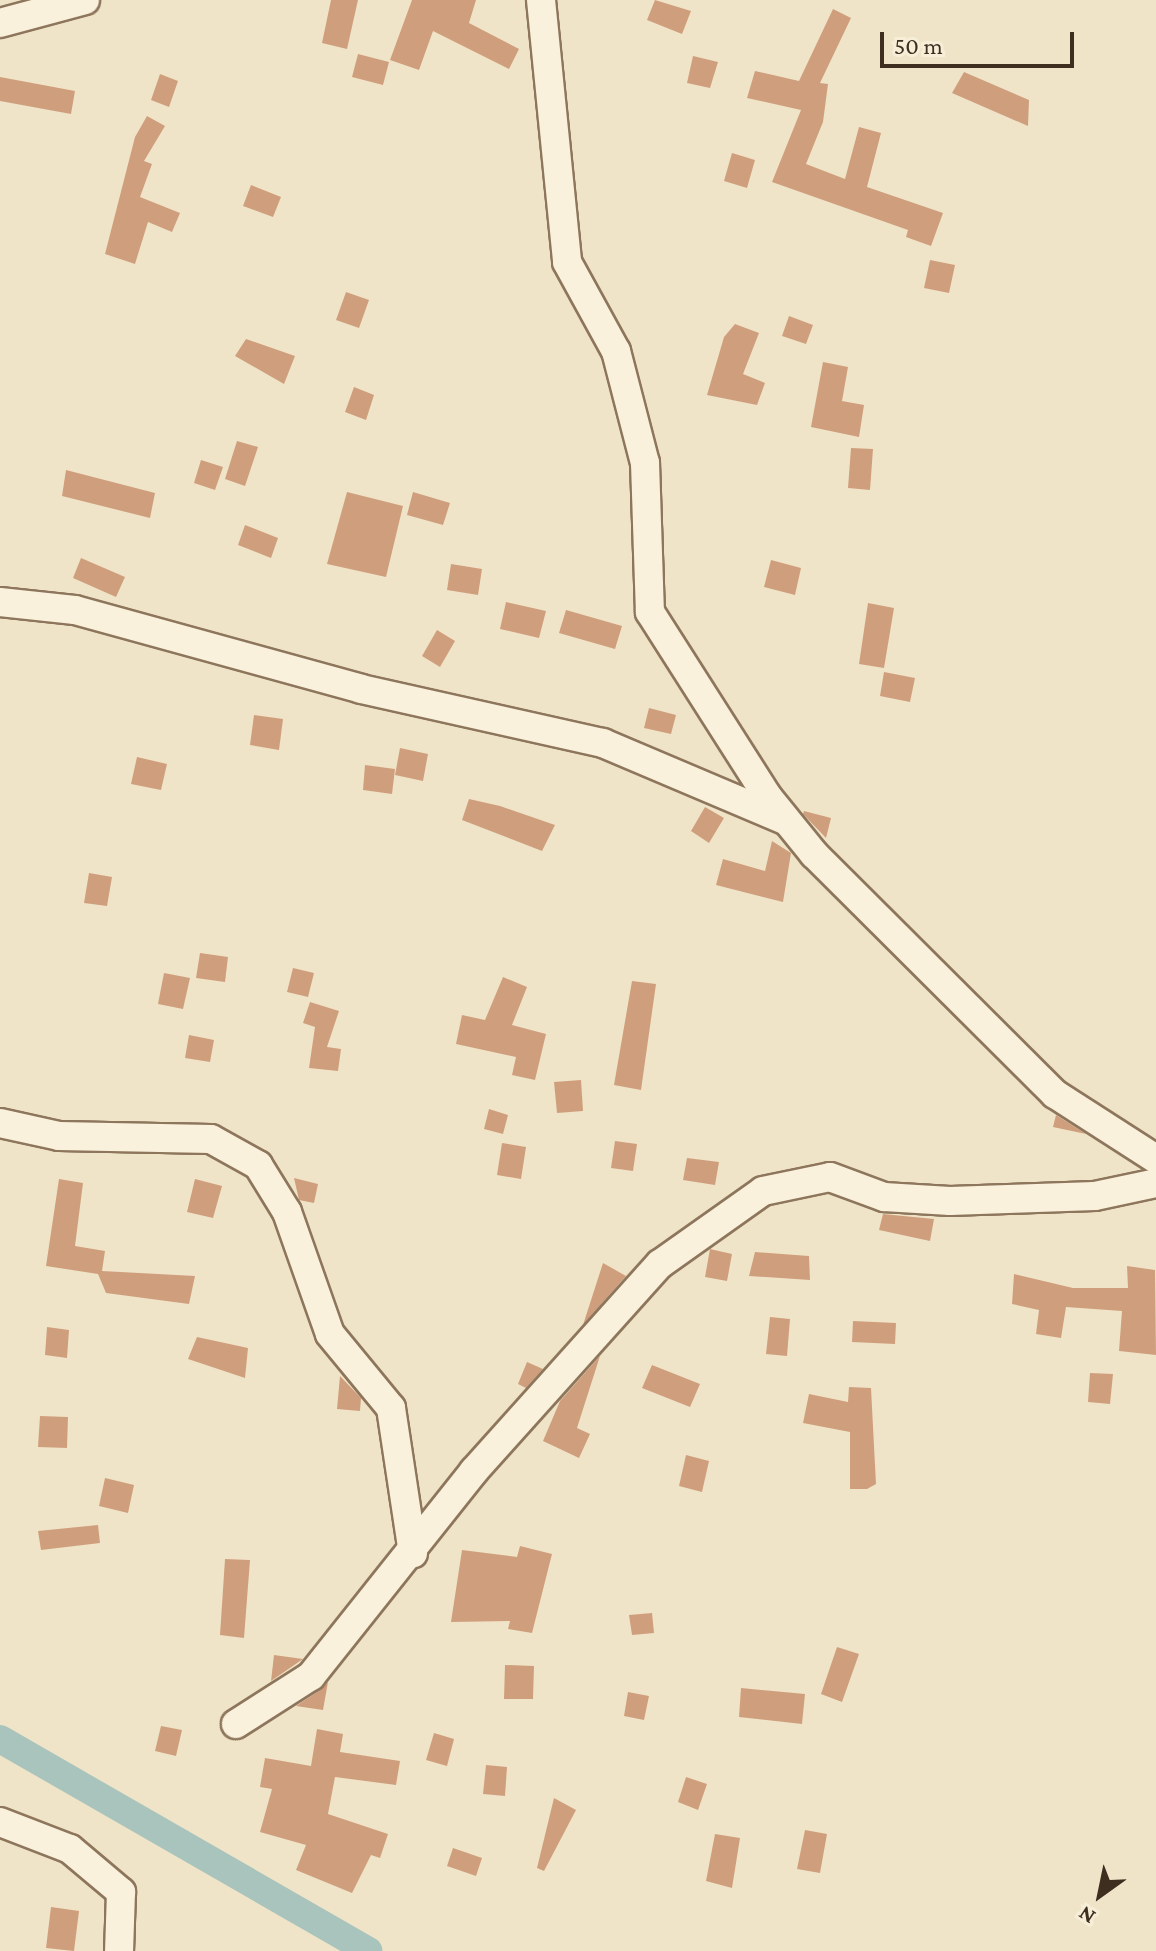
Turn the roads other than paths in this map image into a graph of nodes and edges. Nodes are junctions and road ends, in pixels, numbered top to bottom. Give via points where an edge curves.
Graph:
1 (85, 0) edge
2 (541, 0) edge
3 (0, 23) edge
4 (0, 602) edge
5 (789, 822) junction
6 (0, 1123) edge
7 (1156, 1159) edge
8 (1156, 1183) edge
9 (413, 1553) junction
10 (236, 1724) dead end
11 (0, 1822) edge
12 (119, 1951) edge

1 - 3 street
2 - 5 street via 567,262 616,351 645,463 650,612
4 - 5 street via 75,610 361,689 603,743
5 - 7 street via 1055,1094
6 - 9 street via 59,1136 211,1139 258,1165 287,1212 330,1334 391,1408
8 - 9 street via 1095,1196 950,1201 884,1197 830,1177 763,1191 660,1264 474,1471
9 - 10 street via 311,1676
11 - 12 street via 70,1849 121,1892

